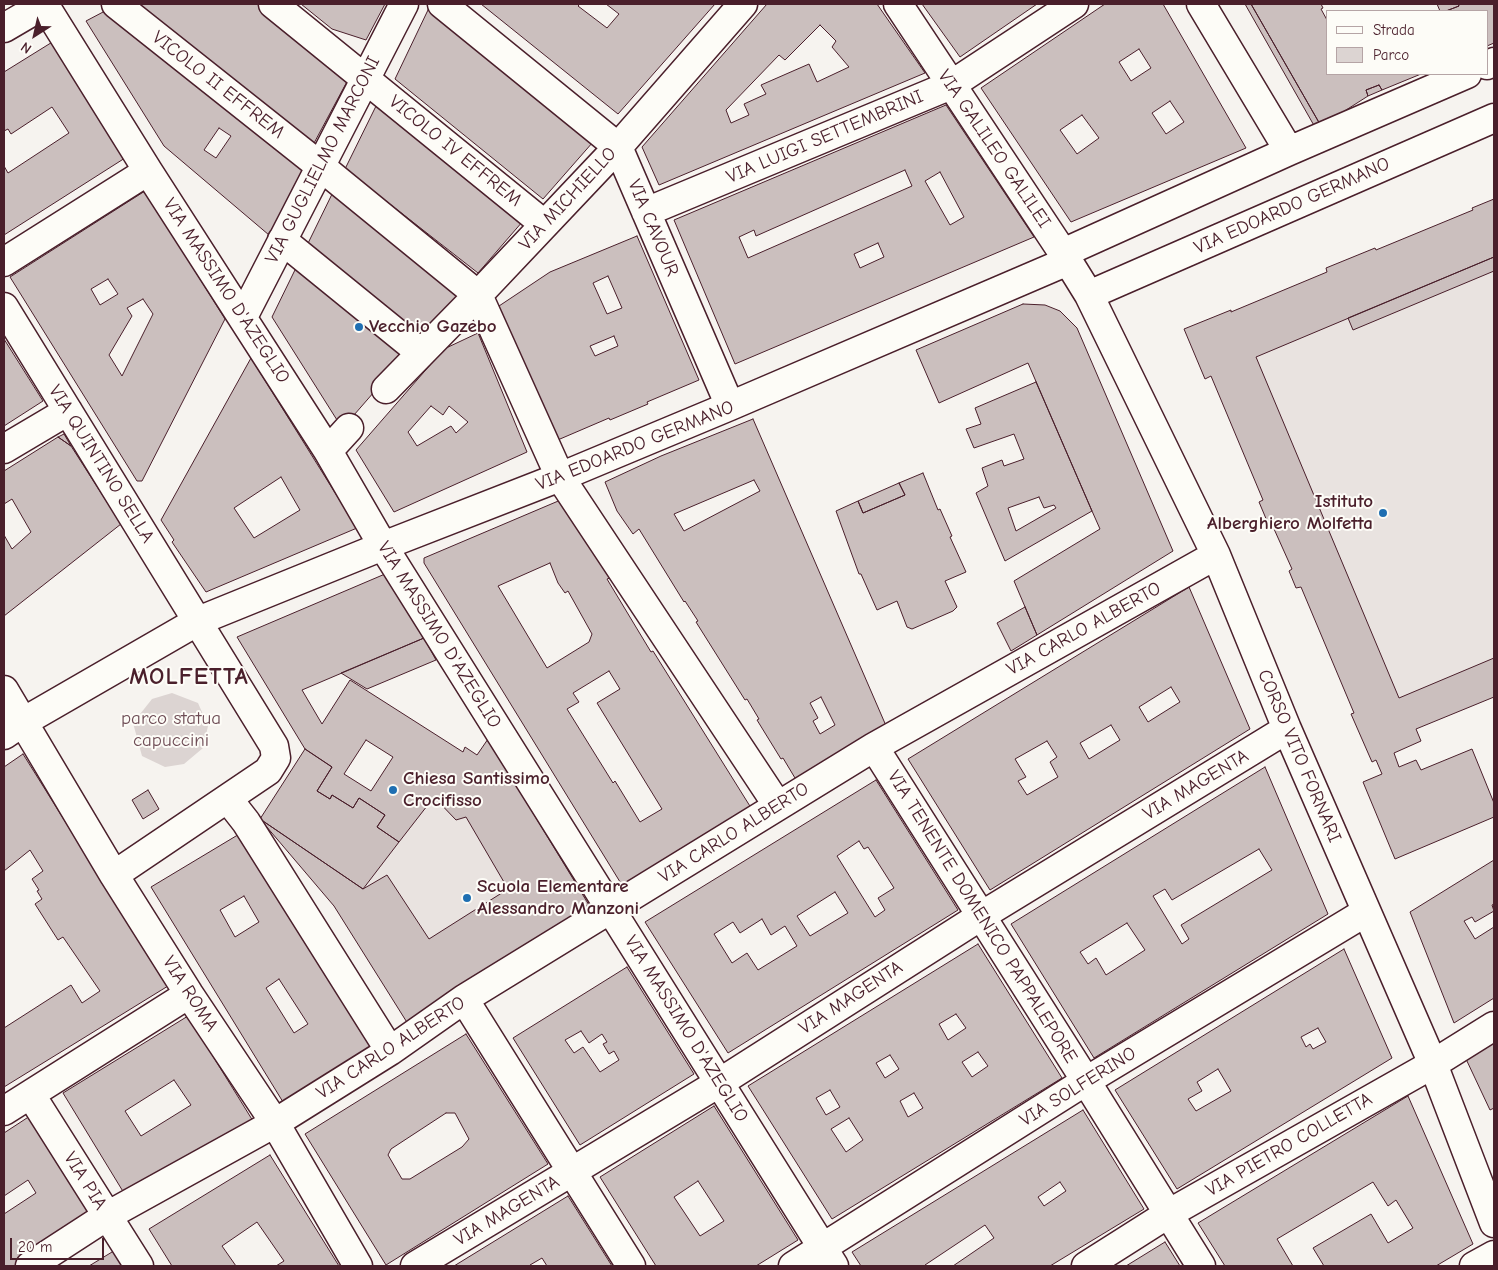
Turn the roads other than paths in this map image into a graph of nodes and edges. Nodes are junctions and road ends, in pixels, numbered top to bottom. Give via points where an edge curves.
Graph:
1 (44, 4) edge
2 (116, 4) edge
3 (273, 4) edge
4 (404, 4) edge
5 (442, 4) edge
6 (743, 4) edge
7 (898, 4) edge
8 (1074, 4) edge
9 (1201, 4) edge
10 (4, 28) edge
11 (1465, 75) edge
12 (365, 78) junction
13 (951, 85) junction
14 (1494, 118) edge
15 (618, 146) junction
16 (1289, 151) junction
17 (320, 166) junction
18 (148, 170) junction
19 (646, 212) junction
20 (544, 224) junction
21 (282, 240) junction
22 (1065, 257) junction
23 (4, 262) edge
24 (478, 295) junction
25 (1089, 295) junction
26 (4, 307) edge
27 (243, 317) junction
28 (421, 353) junction
29 (386, 388) dead end
30 (730, 406) junction
31 (68, 411) junction
32 (350, 428) dead end
33 (4, 449) edge
34 (328, 451) junction
35 (560, 477) junction
36 (383, 546) junction
37 (1216, 555) junction
38 (198, 621) junction
39 (4, 690) edge
40 (13, 728) edge
41 (1288, 729) junction
42 (874, 747) junction
43 (228, 799) junction
44 (778, 806) junction
45 (114, 875) junction
46 (610, 909) junction
47 (1366, 912) junction
48 (981, 916) junction
49 (189, 994) junction
50 (464, 999) junction
51 (1494, 1026) edge
52 (390, 1051) junction
53 (1433, 1064) junction
54 (1086, 1080) junction
55 (719, 1083) junction
56 (31, 1095) junction
57 (4, 1111) edge
58 (275, 1123) junction
59 (572, 1171) junction
60 (1168, 1214) junction
61 (108, 1216) junction
62 (1494, 1224) edge
63 (1494, 1255) edge
64 (828, 1257) edge
65 (30, 1266) edge
66 (139, 1266) edge
67 (358, 1266) edge
68 (415, 1266) edge
69 (632, 1266) edge
70 (792, 1266) edge
71 (1086, 1266) edge
72 (1201, 1266) edge
73 (1474, 1266) edge

1 - 10 street
1 - 18 street, VIA MASSIMO D'AZEGLIO
2 - 17 street, VICOLO II EFFREM
3 - 12 street
4 - 12 street, VIA GUGLIELMO MARCONI
5 - 15 street, VIA CAVOUR
6 - 15 street, VIA MICHIELLO
7 - 13 street, VIA GALILEO GALILEI
8 - 13 street, VIA LUIGI SETTEMBRINI
9 - 16 street
11 - 16 street, VIA EDOARDO GERMANO
12 - 17 street, VIA GUGLIELMO MARCONI
12 - 20 street, VICOLO IV EFFREM
13 - 19 street, VIA LUIGI SETTEMBRINI
13 - 22 street, VIA GALILEO GALILEI
14 - 25 street, VIA EDOARDO GERMANO
15 - 19 street, VIA CAVOUR
15 - 20 street, VIA MICHIELLO
16 - 22 street, VIA EDOARDO GERMANO
17 - 21 street, VIA GUGLIELMO MARCONI
17 - 24 street, VICOLO II EFFREM
18 - 23 street
18 - 27 street, VIA MASSIMO D'AZEGLIO
19 - 30 street, VIA CAVOUR
20 - 24 street, VIA MICHIELLO
21 - 27 street, VIA GUGLIELMO MARCONI
21 - 28 street
22 - 25 street, VIA GALILEO GALILEI
22 - 30 street, VIA EDOARDO GERMANO
24 - 28 street, VIA MICHIELLO
24 - 35 street
25 - 37 street, CORSO VITO FORNARI
26 - 31 street, VIA QUINTINO SELLA
27 - 34 street, VIA MASSIMO D'AZEGLIO
28 - 29 street, VIA MICHIELLO
30 - 35 street, VIA EDOARDO GERMANO
31 - 33 street
31 - 38 street, VIA QUINTINO SELLA
32 - 34 street
34 - 36 street, VIA MASSIMO D'AZEGLIO
35 - 36 street, VIA EDOARDO GERMANO
35 - 44 street
36 - 38 street, VIA EDOARDO GERMANO
36 - 46 street, VIA MASSIMO D'AZEGLIO
37 - 41 street, CORSO VITO FORNARI
37 - 42 street, VIA CARLO ALBERTO
38 - 40 street, VIA EDOARDO GERMANO
38 - 43 street, VIA QUINTINO SELLA via 274,746 276,758 268,771
39 - 40 street, VIA ROMA
40 - 45 street, VIA ROMA
41 - 47 street, CORSO VITO FORNARI
41 - 48 street, VIA MAGENTA
42 - 44 street, VIA CARLO ALBERTO
42 - 48 street, VIA TENENTE DOMENICO PAPPALEPORE
43 - 45 street, VIA QUINTINO SELLA
43 - 52 street via 246,822
44 - 46 street, VIA CARLO ALBERTO
45 - 49 street, VIA ROMA
46 - 50 street, VIA CARLO ALBERTO
46 - 55 street, VIA MASSIMO D'AZEGLIO
47 - 53 street, CORSO VITO FORNARI
47 - 54 street, VIA SOLFERINO
48 - 54 street, VIA TENENTE DOMENICO PAPPALEPORE
48 - 55 street, VIA MAGENTA
49 - 56 street
49 - 58 street, VIA ROMA
50 - 52 street, VIA CARLO ALBERTO
50 - 59 street
51 - 53 street, VIA PIETRO COLLETTA
52 - 58 street, VIA CARLO ALBERTO
53 - 60 street, VIA PIETRO COLLETTA
53 - 62 street, CORSO VITO FORNARI
54 - 60 street, VIA TENENTE DOMENICO PAPPALEPORE
54 - 64 street, VIA SOLFERINO
55 - 59 street, VIA MAGENTA
55 - 64 street, VIA MASSIMO D'AZEGLIO
56 - 57 street
56 - 61 street, VIA PIA
58 - 61 street, VIA CARLO ALBERTO
58 - 67 street, VIA ROMA
59 - 68 street, VIA MAGENTA
59 - 69 street
60 - 71 street, VIA PIETRO COLLETTA
60 - 72 street, VIA TENENTE DOMENICO PAPPALEPORE
61 - 65 street, VIA CARLO ALBERTO
61 - 66 street, VIA PIA
63 - 73 street
64 - 70 street, VIA SOLFERINO

